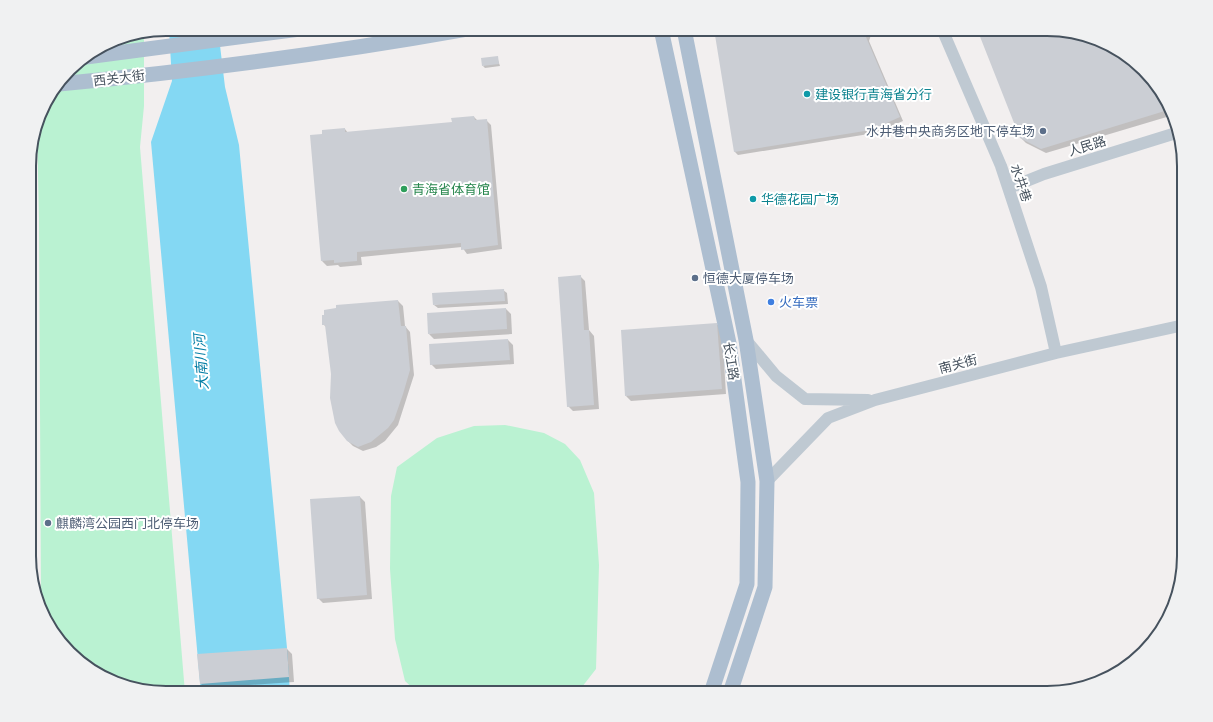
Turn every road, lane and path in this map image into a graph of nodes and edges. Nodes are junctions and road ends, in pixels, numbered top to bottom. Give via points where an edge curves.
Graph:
1 (243, 36) edge
2 (429, 36) edge
3 (663, 36) edge
4 (685, 36) edge
5 (945, 36) edge
6 (98, 55) edge
7 (66, 83) edge
8 (1173, 134) edge
9 (1009, 188) junction
10 (1177, 327) edge
11 (746, 340) junction
12 (1056, 353) junction
13 (875, 400) junction
14 (767, 481) junction
15 (713, 686) edge
16 (732, 686) edge

1 - 6 main road, 西关大街
2 - 7 main road, 西关大街 via 240,63
3 - 15 main road, 长江路 via 729,343 748,482 747,584
4 - 11 main road, 长江路
5 - 9 street, 水井巷
8 - 9 street, 人民路 via 1044,174
9 - 12 street, 水井巷 via 1041,287
10 - 12 street, 南关街
11 - 13 street via 776,376 805,399
11 - 14 main road, 长江路
12 - 13 street, 南关街
13 - 14 street, 南关街 via 828,418
14 - 16 main road, 长江路 via 764,587

